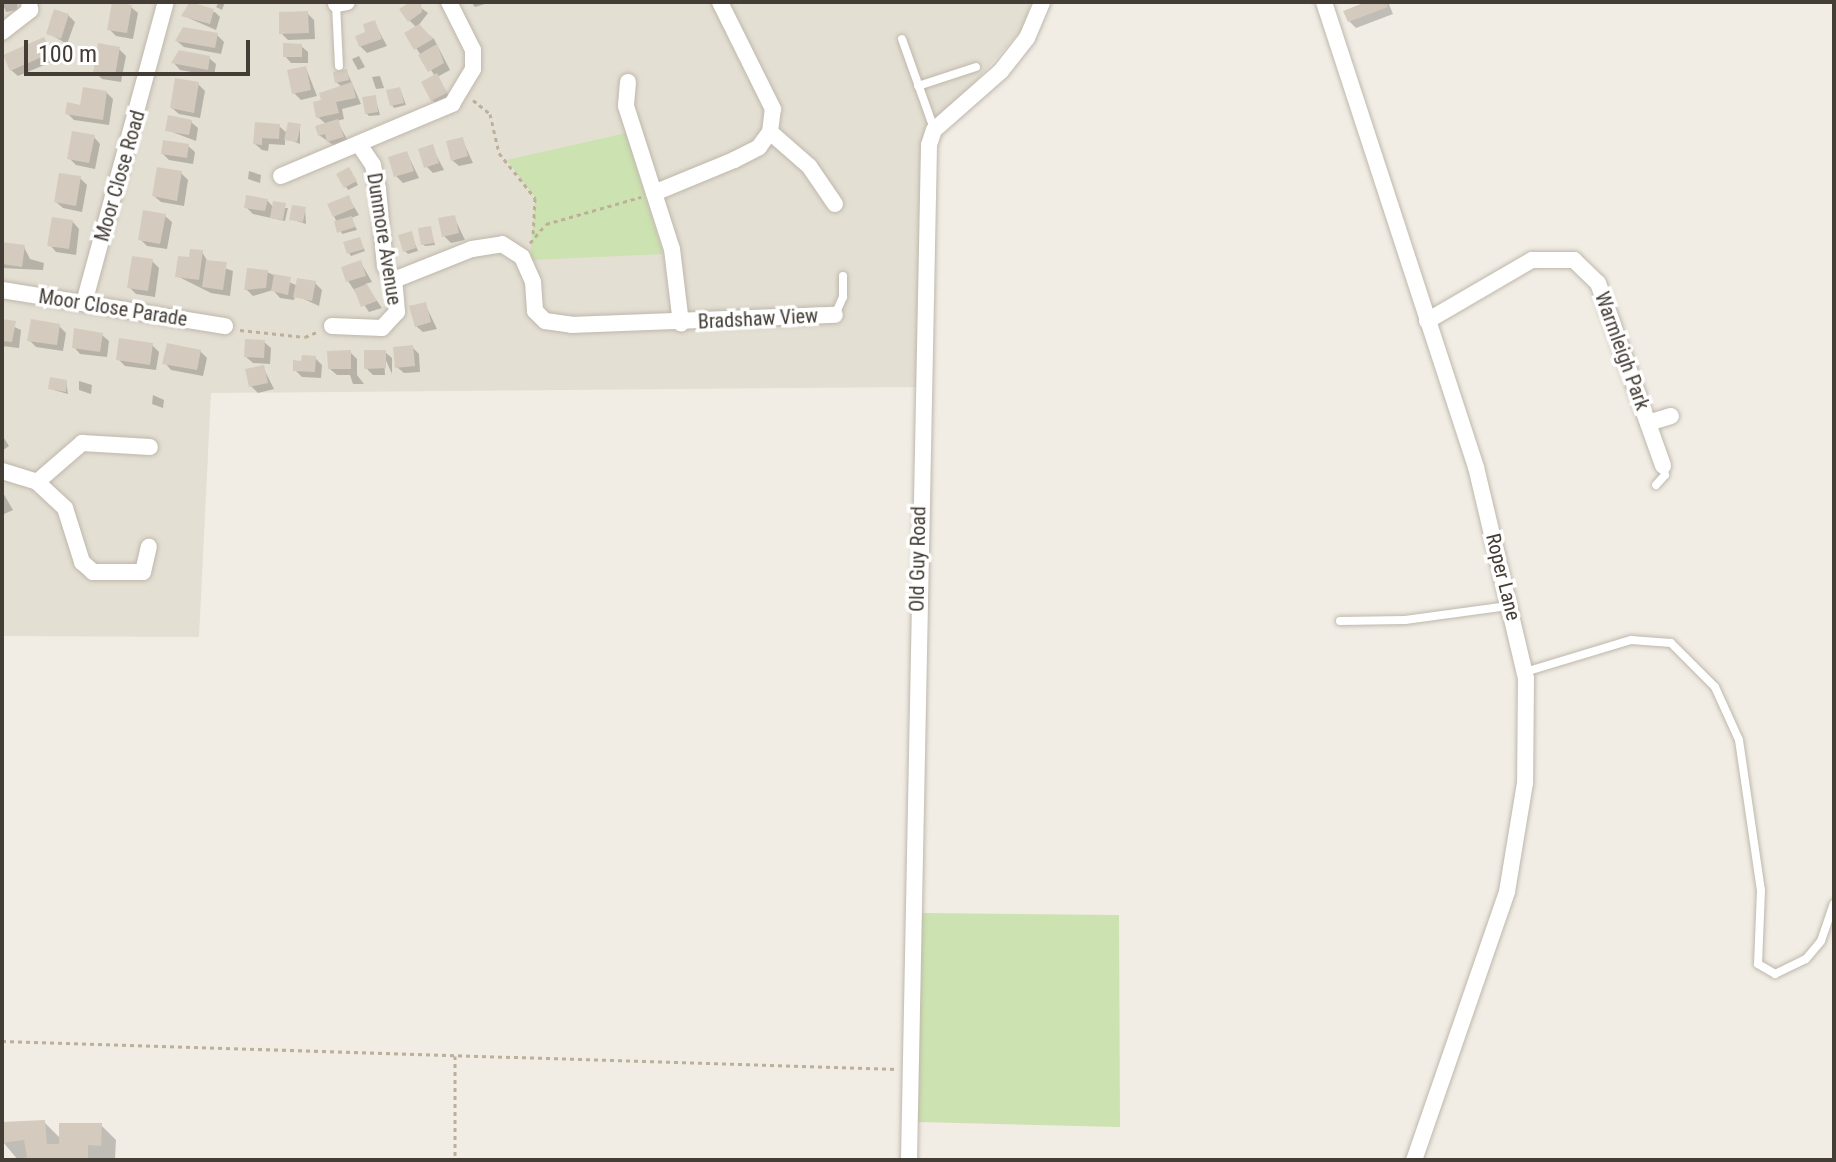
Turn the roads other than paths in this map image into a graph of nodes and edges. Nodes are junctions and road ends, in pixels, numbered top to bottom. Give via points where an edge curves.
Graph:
1 (29, 2) edge
2 (166, 2) edge
3 (449, 2) edge
4 (720, 2) edge
5 (1042, 2) edge
6 (1324, 2) edge
7 (342, 3) edge
8 (2, 32) edge
9 (902, 39) dead end
10 (339, 66) dead end
11 (976, 67) dead end
12 (628, 82) dead end
13 (918, 86) junction
14 (934, 130) junction
15 (770, 132) junction
16 (360, 146) junction
17 (281, 176) dead end
18 (654, 193) junction
19 (835, 204) dead end
20 (843, 276) dead end
21 (394, 280) junction
22 (2, 290) edge
23 (84, 303) junction
24 (835, 315) joint
25 (1427, 321) junction
26 (681, 323) junction
27 (225, 326) road end
28 (332, 326) road end
29 (1671, 416) dead end
30 (1648, 423) junction
31 (150, 447) dead end
32 (1663, 466) joint
33 (2, 471) edge
34 (37, 482) junction
35 (1656, 485) dead end
36 (149, 547) dead end
37 (1509, 605) junction
38 (1340, 621) dead end
39 (1525, 672) junction
40 (1834, 904) edge
41 (909, 1160) edge
42 (1414, 1160) edge

1 - 8 street via 30,10
2 - 23 street, Moor Close Road
3 - 16 street, Dunmore Avenue via 473,50 473,69 461,93 452,104
4 - 15 street via 773,109
5 - 14 street via 1027,38 1001,71
6 - 25 street, Roper Lane
7 - 10 lane
9 - 13 lane
11 - 13 lane
12 - 18 street, Bradshaw View via 626,106
13 - 14 lane
14 - 41 street, Old Guy Road via 927,167
15 - 18 street via 759,147
15 - 19 street via 809,166
16 - 17 street, Dunmore Avenue
16 - 21 street, Dunmore Avenue via 373,165 385,266
18 - 26 street, Bradshaw View via 672,249
20 - 24 lane via 843,297
21 - 26 street, Bradshaw View via 472,249 502,244 522,257 533,282 535,311 545,321
21 - 28 street, Dunmore Avenue via 397,312 382,328
22 - 23 street, Moor Close Parade
23 - 27 street, Moor Close Parade
24 - 26 street, Bradshaw View
25 - 30 street, Warmleigh Park via 1532,260 1574,260 1598,283
25 - 37 street, Roper Lane via 1476,467
29 - 30 street, Warmleigh Park
30 - 32 street, Warmleigh Park
31 - 34 street via 82,443
32 - 35 lane via 1665,475
33 - 34 street
34 - 36 street via 65,508 82,562 93,572 145,580
37 - 38 lane via 1405,620
37 - 39 street, Roper Lane
39 - 40 lane via 1631,640 1671,643 1715,687 1739,740 1761,890 1758,964 1775,974 1806,959 1821,941
39 - 42 street, Roper Lane via 1525,783 1507,892

